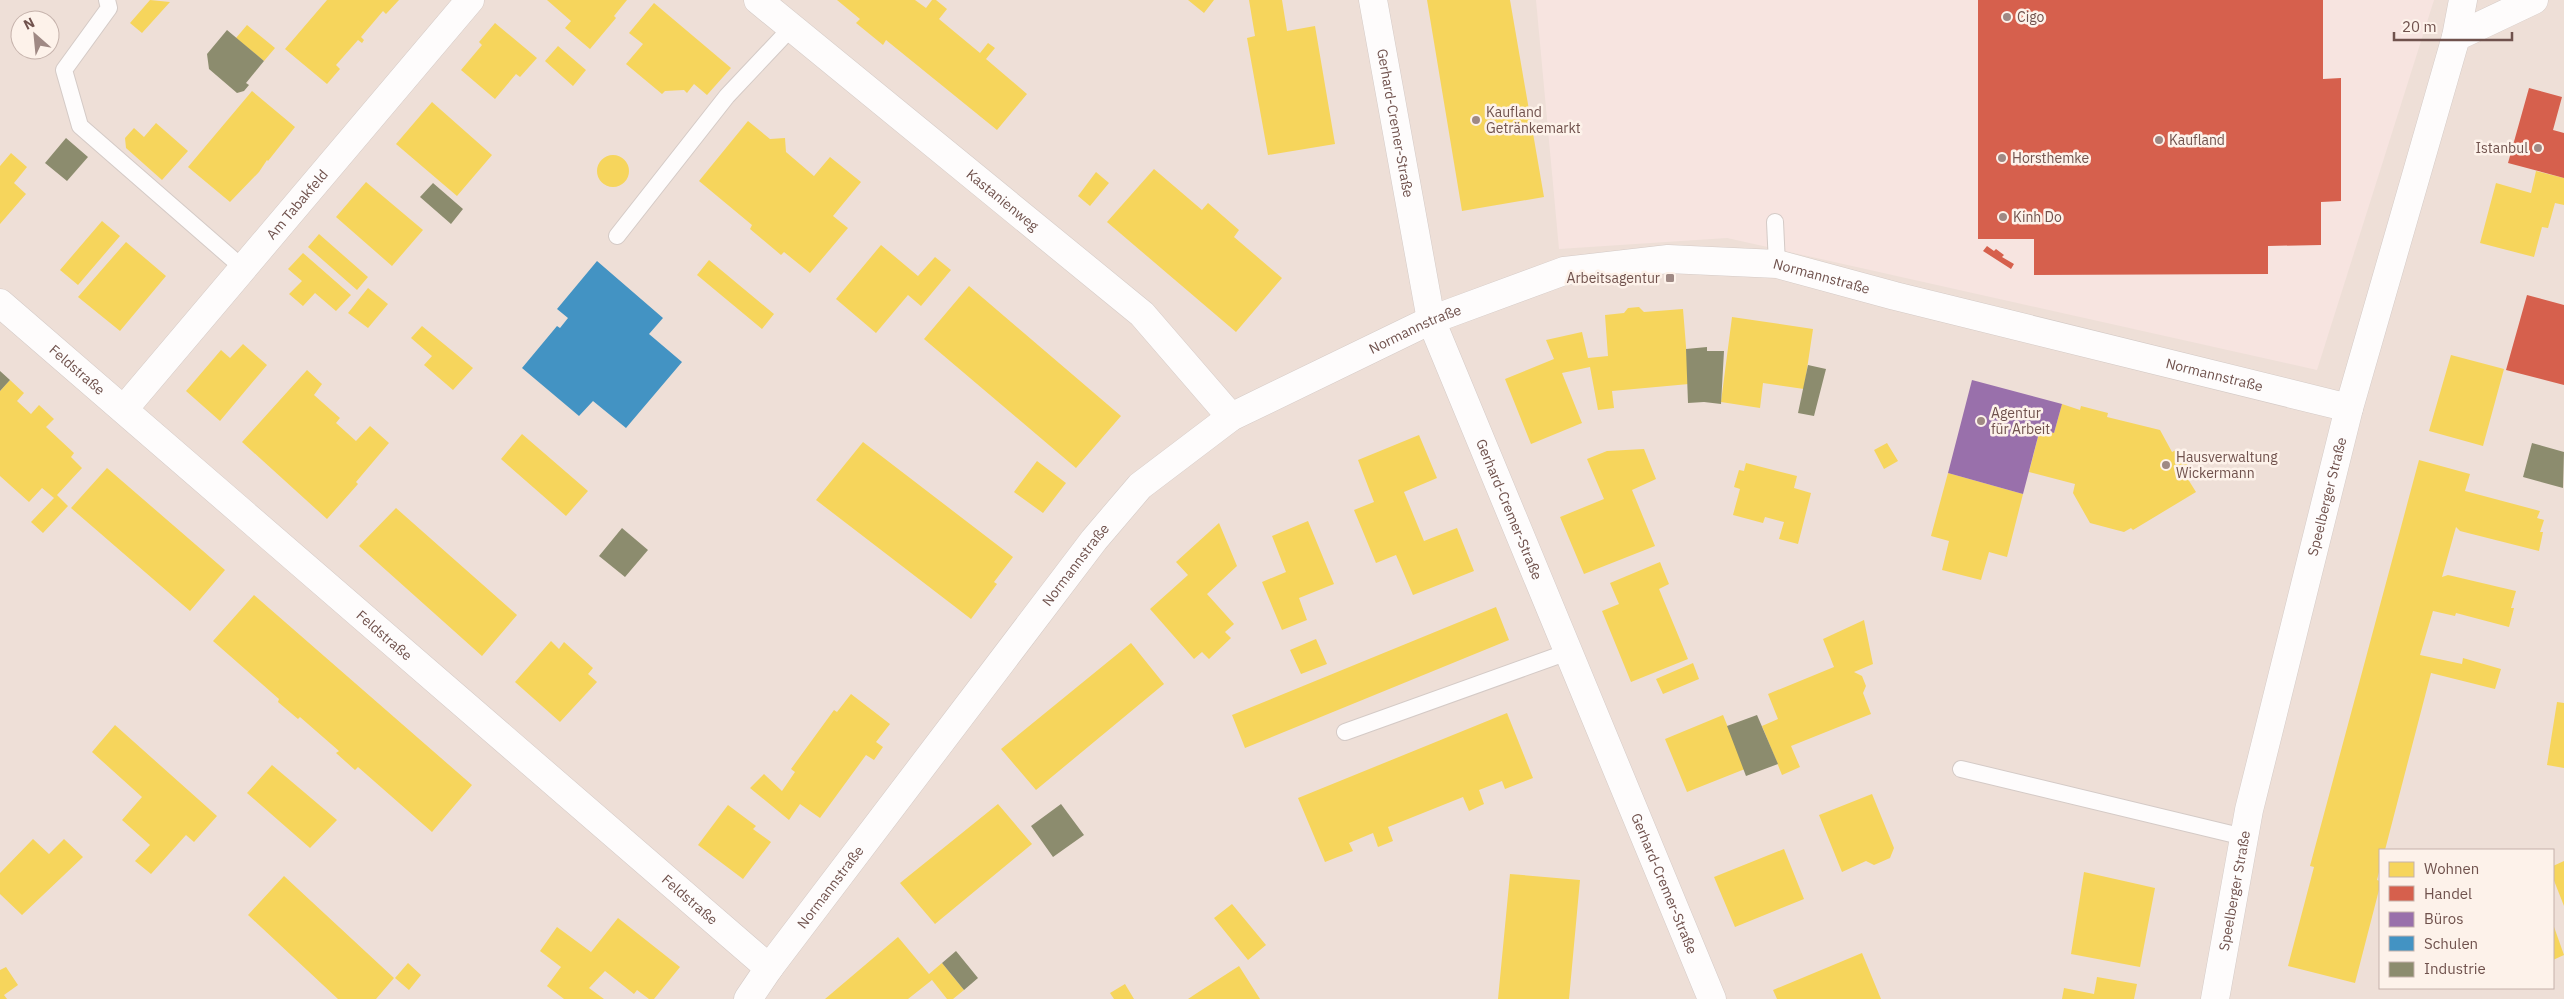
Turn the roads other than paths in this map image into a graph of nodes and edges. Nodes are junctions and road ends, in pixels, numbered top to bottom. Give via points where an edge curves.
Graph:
1 (107, 0) edge
2 (470, 0) edge
3 (758, 0) edge
4 (1373, 0) edge
5 (2463, 0) edge
6 (2534, 0) edge
7 (792, 27) junction
8 (2456, 37) junction
9 (1775, 222) dead end
10 (617, 236) dead end
11 (1777, 264) junction
12 (244, 269) junction
13 (0, 303) edge
14 (1431, 320) junction
15 (2349, 408) junction
16 (124, 410) junction
17 (1231, 417) junction
18 (1568, 652) junction
19 (1345, 732) dead end
20 (1960, 769) dead end
21 (2244, 837) junction
22 (769, 968) junction
23 (748, 999) edge
24 (1712, 999) edge
25 (2215, 999) edge

1 - 12 lane via 109,8 64,70 80,126
2 - 12 street, Am Tabakfeld
3 - 7 street, Kastanienweg
4 - 14 street, Gerhard-Cremer-Straße
5 - 8 street, Speelberger Straße
6 - 8 street
7 - 10 lane via 726,96
7 - 17 street, Kastanienweg via 1142,314
8 - 15 street, Speelberger Straße
9 - 11 lane
11 - 14 street, Normannstraße via 1668,259 1564,271
11 - 15 street, Normannstraße
12 - 16 street, Am Tabakfeld
13 - 16 street, Feldstraße
14 - 17 street, Normannstraße
14 - 18 street, Gerhard-Cremer-Straße
15 - 21 street, Speelberger Straße
16 - 22 street, Feldstraße
17 - 22 street, Normannstraße via 1140,486 1100,533
18 - 19 lane
18 - 24 street, Gerhard-Cremer-Straße
20 - 21 lane
21 - 25 street, Speelberger Straße
22 - 23 street, Normannstraße

